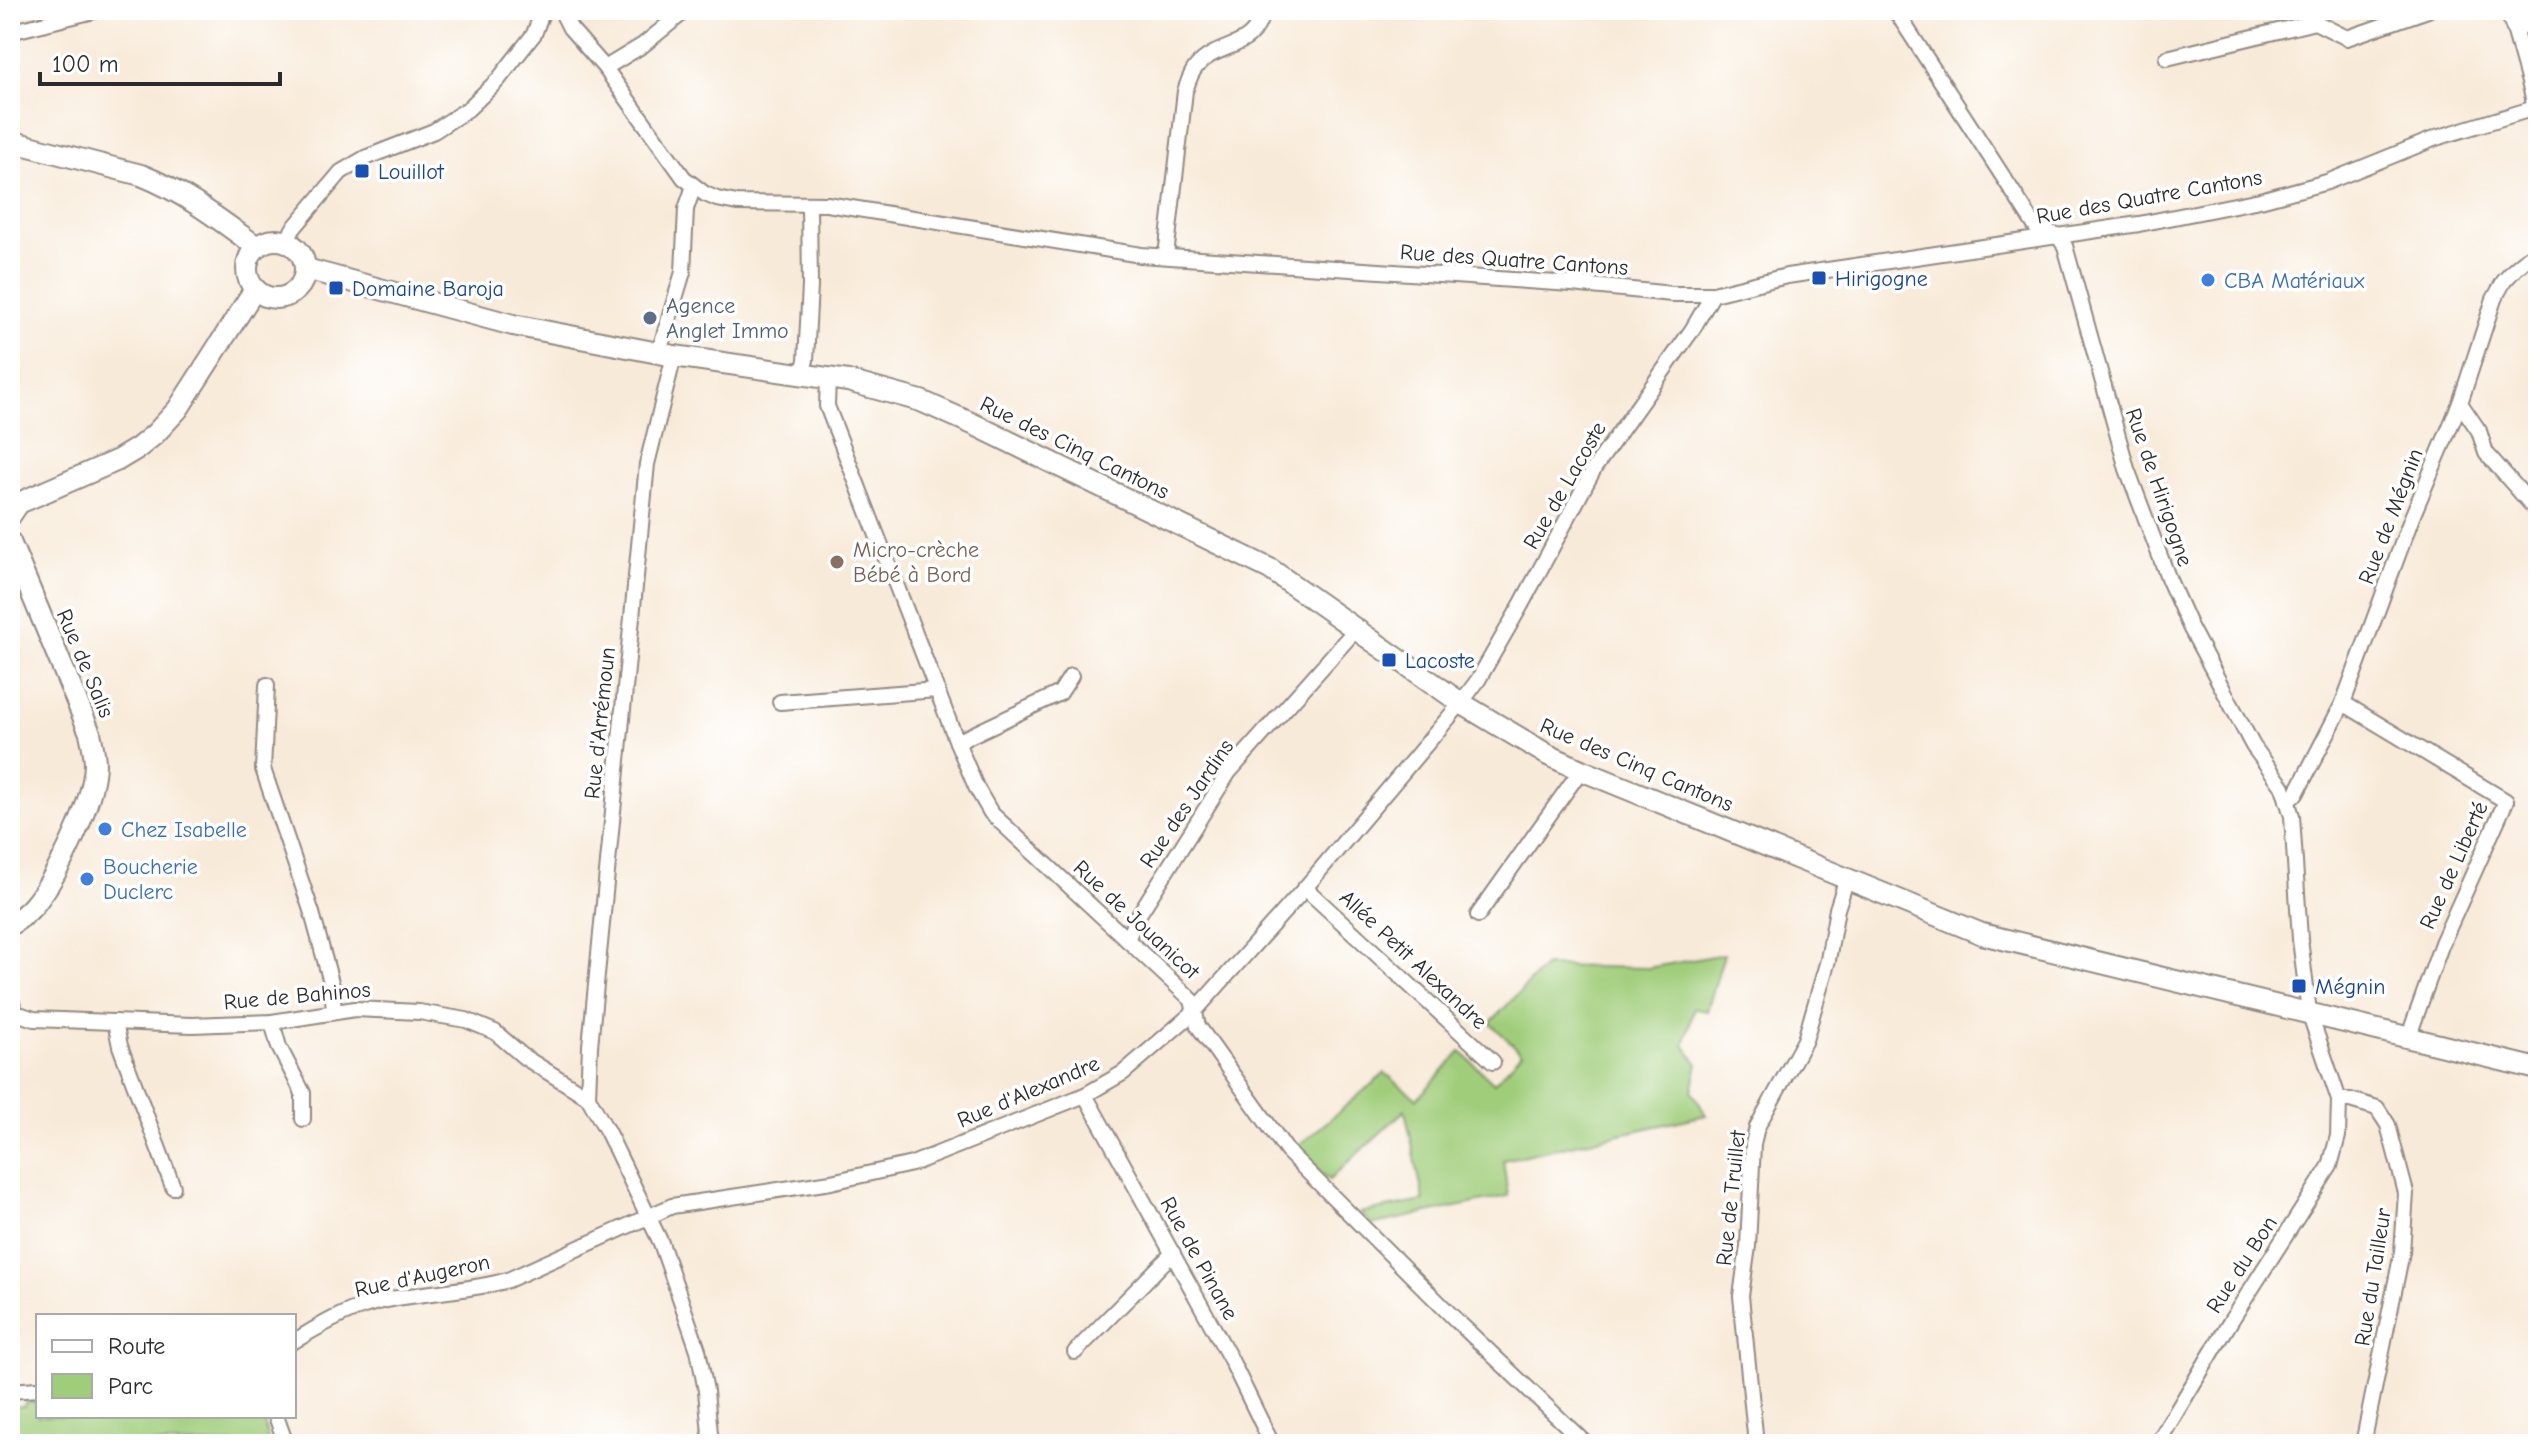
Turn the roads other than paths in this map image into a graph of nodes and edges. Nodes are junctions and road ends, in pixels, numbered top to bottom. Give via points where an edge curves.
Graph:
1 (98, 10) edge
2 (543, 10) edge
3 (561, 10) edge
4 (686, 10) edge
5 (1263, 10) edge
6 (1895, 10) edge
7 (2428, 10) edge
8 (2507, 10) edge
9 (2538, 10) edge
10 (10, 32) edge
11 (2515, 32) junction
12 (2167, 58) dead end
13 (605, 68) junction
14 (2537, 108) edge
15 (2538, 130) edge
16 (10, 141) edge
17 (694, 186) junction
18 (809, 205) junction
19 (2057, 235) junction
20 (287, 242) junction
21 (257, 247) junction
22 (2538, 255) edge
23 (1166, 256) junction
24 (306, 269) junction
25 (255, 289) junction
26 (1713, 294) junction
27 (666, 354) junction
28 (802, 375) junction
29 (828, 378) junction
30 (2460, 403) junction
31 (2538, 512) edge
32 (10, 516) edge
33 (10, 542) edge
34 (1357, 628) junction
35 (1071, 676) dead end
36 (267, 685) dead end
37 (937, 690) junction
38 (780, 702) dead end
39 (1461, 703) junction
40 (2343, 703) junction
41 (957, 742) junction
42 (1581, 770) junction
43 (2287, 801) junction
44 (1847, 878) junction
45 (1305, 888) junction
46 (1478, 915) dead end
47 (10, 925) edge
48 (1127, 940) junction
49 (10, 998) edge
50 (334, 1011) junction
51 (1194, 1012) junction
52 (2309, 1012) junction
53 (115, 1022) junction
54 (272, 1022) junction
55 (2411, 1037) junction
56 (1493, 1062) dead end
57 (2538, 1069) edge
58 (1085, 1095) junction
59 (588, 1097) junction
60 (2339, 1100) junction
61 (303, 1119) dead end
62 (173, 1187) dead end
63 (648, 1215) junction
64 (1173, 1253) junction
65 (296, 1340) edge
66 (1075, 1352) dead end
67 (36, 1389) edge
68 (10, 1391) edge
69 (277, 1418) edge
70 (1269, 1442) edge
71 (286, 1444) edge
72 (711, 1444) edge
73 (1586, 1444) edge
74 (1756, 1444) edge
75 (2157, 1444) edge
76 (2363, 1444) edge

1 - 10 street
2 - 20 street via 534,34 468,109 434,131 341,172
3 - 13 street, Rue des Quatre Cantons
4 - 13 street
5 - 23 street via 1249,38 1208,57 1192,73 1185,91
6 - 19 street via 2037,229
7 - 12 street via 2347,38 2315,22
8 - 11 street
9 - 11 street
11 - 14 street
13 - 17 street, Rue des Quatre Cantons
14 - 15 street
14 - 19 street, Rue des Quatre Cantons via 2436,138 2297,190 2139,224
16 - 21 street via 160,182
17 - 18 street, Rue des Quatre Cantons via 737,203
17 - 27 street, Rue d'Arrémoun via 686,209 683,272
18 - 23 street, Rue des Quatre Cantons
18 - 28 street via 810,286
19 - 26 street, Rue des Quatre Cantons via 1787,276
19 - 43 street, Rue de Hirigogne via 2065,246 2127,469 2169,580 2253,746
20 - 21 street via 271,240
20 - 24 street via 301,253
21 - 25 street via 248,263
22 - 30 street, Rue de Mégnin via 2515,269 2494,299
23 - 26 street, Rue des Quatre Cantons
24 - 25 street via 292,294 272,298
24 - 27 street, Rue des Cinq Cantons via 513,325
25 - 32 street via 178,409 155,434 118,460 26,499
26 - 39 street, Rue de Lacoste via 1595,467 1514,618
27 - 28 street, Rue des Cinq Cantons
27 - 59 street, Rue d'Arrémoun via 647,464
28 - 29 street, Rue des Cinq Cantons
29 - 34 street, Rue des Cinq Cantons via 921,401 973,424 1270,569
29 - 37 street, Rue de Jouanicot via 827,406
30 - 31 street via 2486,453
30 - 40 street, Rue de Mégnin
33 - 47 street, Rue de Salis via 90,733 95,764 69,845 44,891
34 - 39 street, Rue des Cinq Cantons
34 - 48 street, Rue des Jardins via 1229,772
35 - 41 street via 1060,693
36 - 50 street via 263,769 312,913
37 - 38 street
37 - 41 street, Rue de Jouanicot
39 - 42 street, Rue des Cinq Cantons
39 - 45 street, Rue d'Alexandre
40 - 43 street, Rue de Mégnin via 2296,794
40 - 55 street, Rue de Liberté via 2506,801 2442,943
41 - 48 street, Rue de Jouanicot via 991,813
42 - 44 street, Rue des Cinq Cantons
42 - 46 street
43 - 52 street, Rue de Hirigogne
44 - 52 street, Rue des Cinq Cantons via 1982,934
44 - 74 street, Rue de Truillet via 1805,1040 1757,1127 1753,1144 1741,1296
45 - 51 street, Rue d'Alexandre
45 - 56 street, Allée Petit Alexandre
48 - 51 street, Rue de Jouanicot via 1192,1000
49 - 53 street, Rue de Bahinos via 16,1013 34,1019
50 - 54 street, Rue de Bahinos
50 - 59 street, Rue de Bahinos via 419,1012 466,1020 495,1032
51 - 58 street, Rue d'Alexandre via 1123,1073
51 - 73 street, Rue de Jouanicot via 1198,1026 1287,1151
52 - 55 street, Rue des Cinq Cantons
52 - 60 street
53 - 54 street, Rue de Bahinos
53 - 62 street
54 - 61 street via 303,1093
55 - 57 street, Rue des Cinq Cantons
58 - 63 street, Rue d'Alexandre via 912,1164 672,1206
58 - 64 street, Rue de Pinane
59 - 63 street
60 - 75 street, Rue du Bon via 2330,1166
60 - 76 street, Rue du Tailleur via 2377,1108 2388,1125 2406,1193 2402,1252
63 - 65 street, Rue d'Augeron via 508,1280 359,1308
63 - 72 street via 698,1350
64 - 66 street
64 - 70 street, Rue de Pinane
67 - 68 street
69 - 71 street

